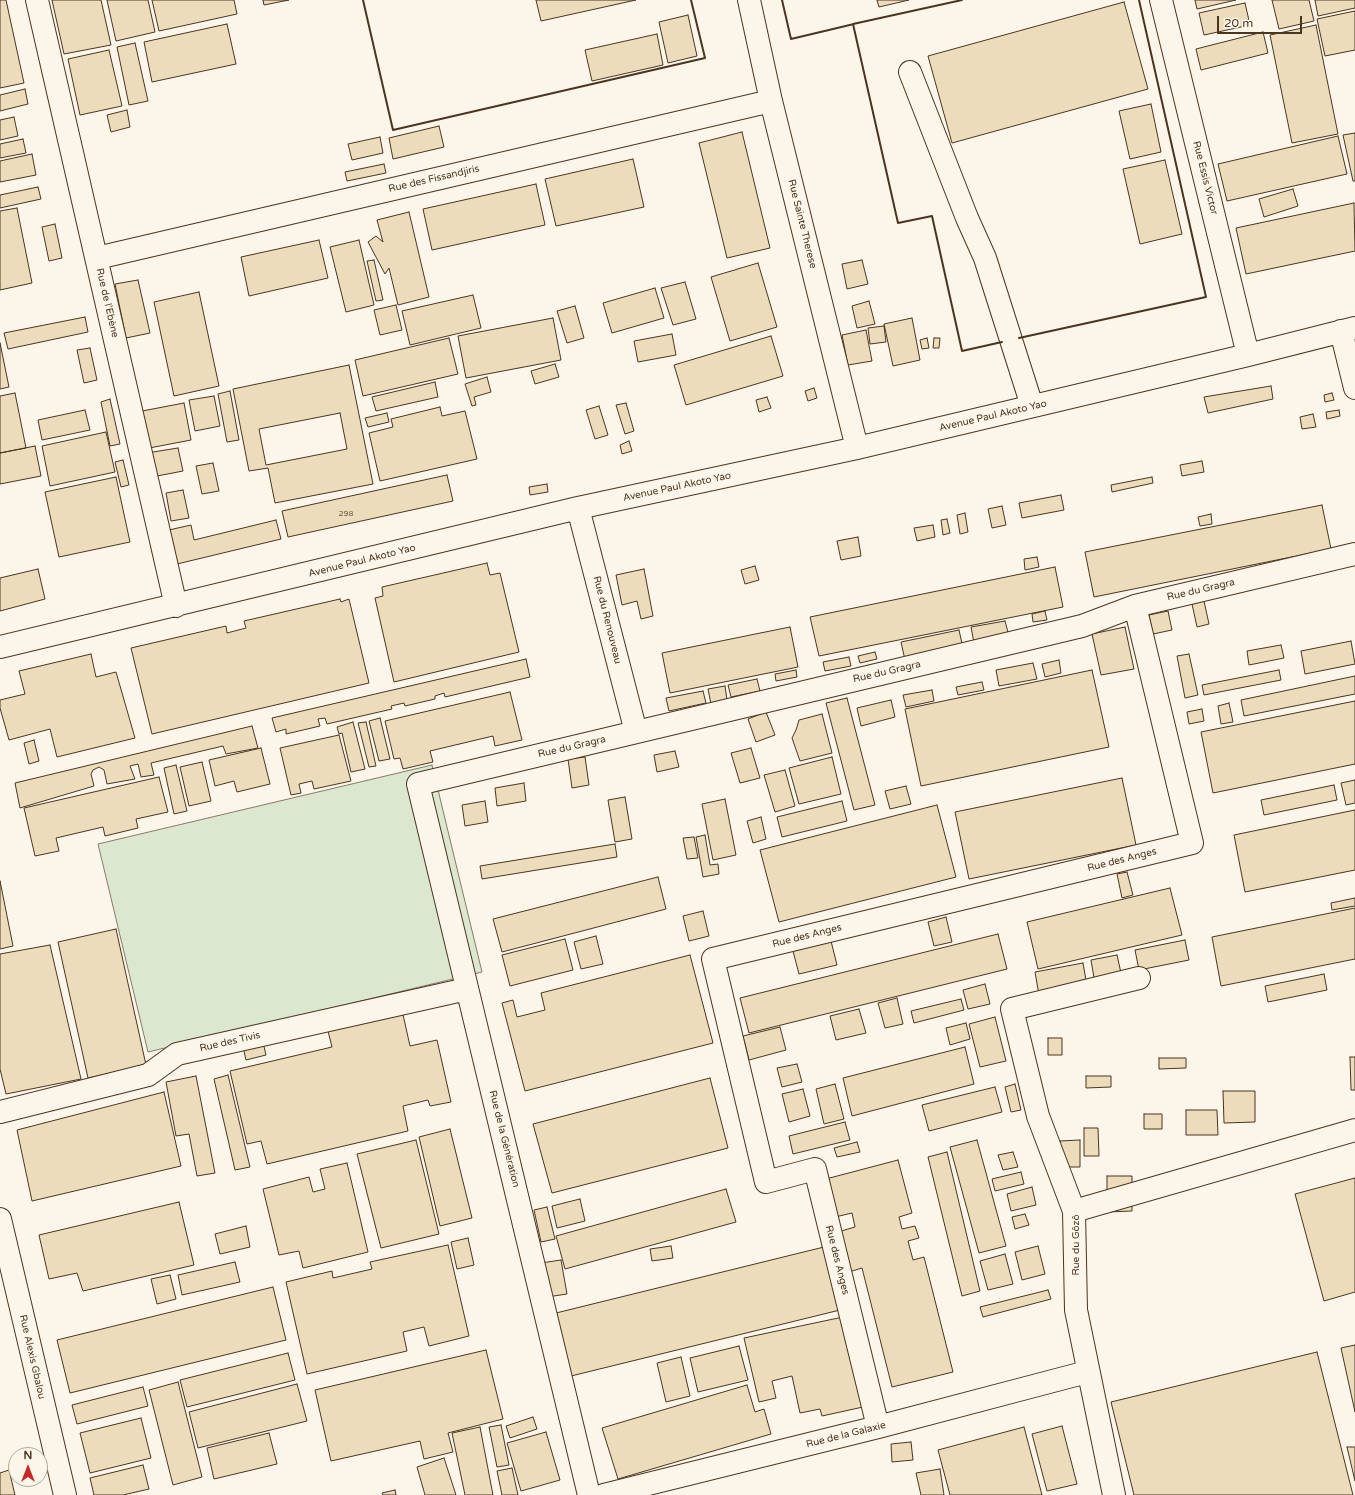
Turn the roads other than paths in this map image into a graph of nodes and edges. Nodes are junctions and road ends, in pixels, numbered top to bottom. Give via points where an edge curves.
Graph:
1 (37, 0) edge
2 (749, 0) edge
3 (1161, 0) edge
4 (910, 72) dead end
5 (771, 101) junction
6 (97, 258) junction
7 (1348, 330) edge
8 (1248, 356) junction
9 (1355, 388) edge
10 (1032, 406) junction
11 (857, 448) junction
12 (578, 508) junction
13 (1355, 554) edge
14 (176, 606) junction
15 (1135, 606) junction
16 (0, 647) edge
17 (636, 732) junction
18 (418, 784) joint
19 (1139, 978) dead end
20 (467, 989) junction
21 (0, 1112) edge
22 (1355, 1130) edge
23 (1074, 1211) junction
24 (0, 1219) edge
25 (6, 1275) edge
26 (1087, 1372) junction
27 (878, 1427) junction
28 (64, 1495) edge
29 (589, 1495) edge
30 (604, 1495) edge
31 (1114, 1495) edge

1 - 6 street, Rue de l'Ebène
2 - 5 street, Rue Sainte Therese
3 - 8 street, Rue Essis Victor
4 - 10 street via 985,258
5 - 6 street, Rue des Fissandjiris
5 - 11 street, Rue Sainte Therese
6 - 14 street, Rue de l'Ebène
7 - 8 street, Avenue Paul Akoto Yao
7 - 9 street
8 - 10 street, Avenue Paul Akoto Yao
10 - 11 street, Avenue Paul Akoto Yao
11 - 12 street, Avenue Paul Akoto Yao
12 - 14 street, Avenue Paul Akoto Yao
12 - 17 street, Rue du Renouveau
13 - 15 street, Rue du Gragra
14 - 16 street, Avenue Paul Akoto Yao
15 - 17 street, Rue du Gragra via 1082,626
15 - 27 street, Rue des Anges via 1192,843 713,959 766,1182 815,1169
17 - 18 street, Rue du Gragra
18 - 20 street, Rue de la Génération
19 - 23 street via 1012,1009 1038,1116
20 - 21 street, Rue des Tivis via 177,1054 148,1075
20 - 29 street, Rue de la Génération
22 - 23 street, Rue du Gôzô
23 - 26 street, Rue du Gôzô via 1076,1310
24 - 25 street, Rue Alexis Gbalou
25 - 28 street, Rue Alexis Gbalou
26 - 27 street, Rue de la Galaxie
26 - 31 street, Rue du Gôzô
27 - 30 street, Rue de la Galaxie

